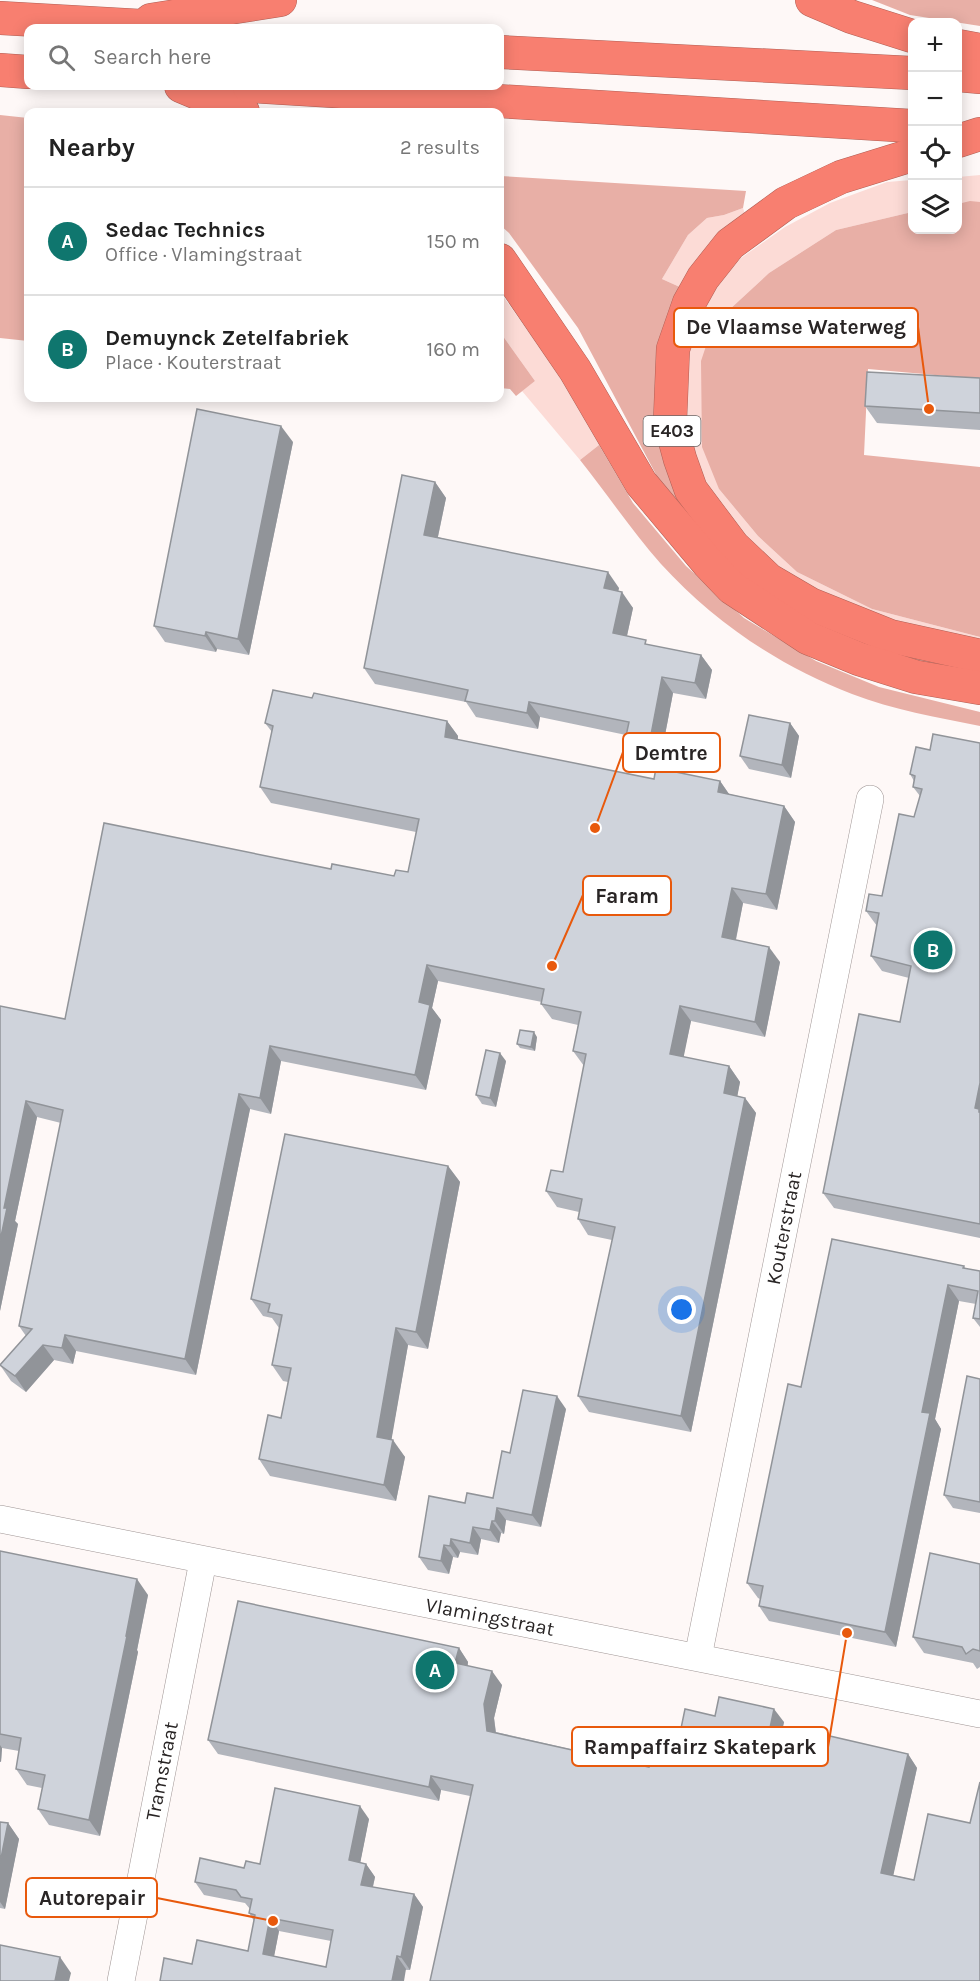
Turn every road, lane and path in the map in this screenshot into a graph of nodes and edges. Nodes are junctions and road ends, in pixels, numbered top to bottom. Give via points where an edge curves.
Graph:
1 (280, 0) edge
2 (812, 0) edge
3 (0, 18) edge
4 (123, 24) joint
5 (908, 35) edge
6 (962, 47) edge
7 (980, 50) edge
8 (504, 52) edge
9 (0, 70) edge
10 (24, 72) edge
11 (908, 73) edge
12 (962, 75) edge
13 (980, 76) edge
14 (190, 90) edge
15 (315, 90) edge
16 (232, 108) edge
17 (908, 126) edge
18 (962, 130) edge
19 (980, 132) edge
20 (962, 139) edge
21 (908, 156) edge
22 (504, 266) edge
23 (980, 656) edge
24 (980, 688) edge
25 (870, 799) dead end
26 (0, 1520) edge
27 (203, 1561) junction
28 (698, 1657) junction
29 (980, 1714) edge
30 (121, 1981) edge

1 - 4 highway
2 - 5 highway
3 - 4 highway
6 - 7 highway
8 - 11 highway
9 - 10 highway
12 - 13 highway
14 - 16 highway
15 - 17 highway
18 - 19 highway
19 - 20 highway
21 - 23 highway, E403 via 841,177 786,203 730,244 703,278 673,349 670,422 691,490 733,546 769,580 810,604 890,636
22 - 24 highway, E403 via 575,370 641,483 732,588 808,638 859,659 916,677
25 - 28 street, Kouterstraat
26 - 27 street, Vlamingstraat
27 - 28 street, Vlamingstraat
27 - 30 street, Tramstraat
28 - 29 street, Vlamingstraat

